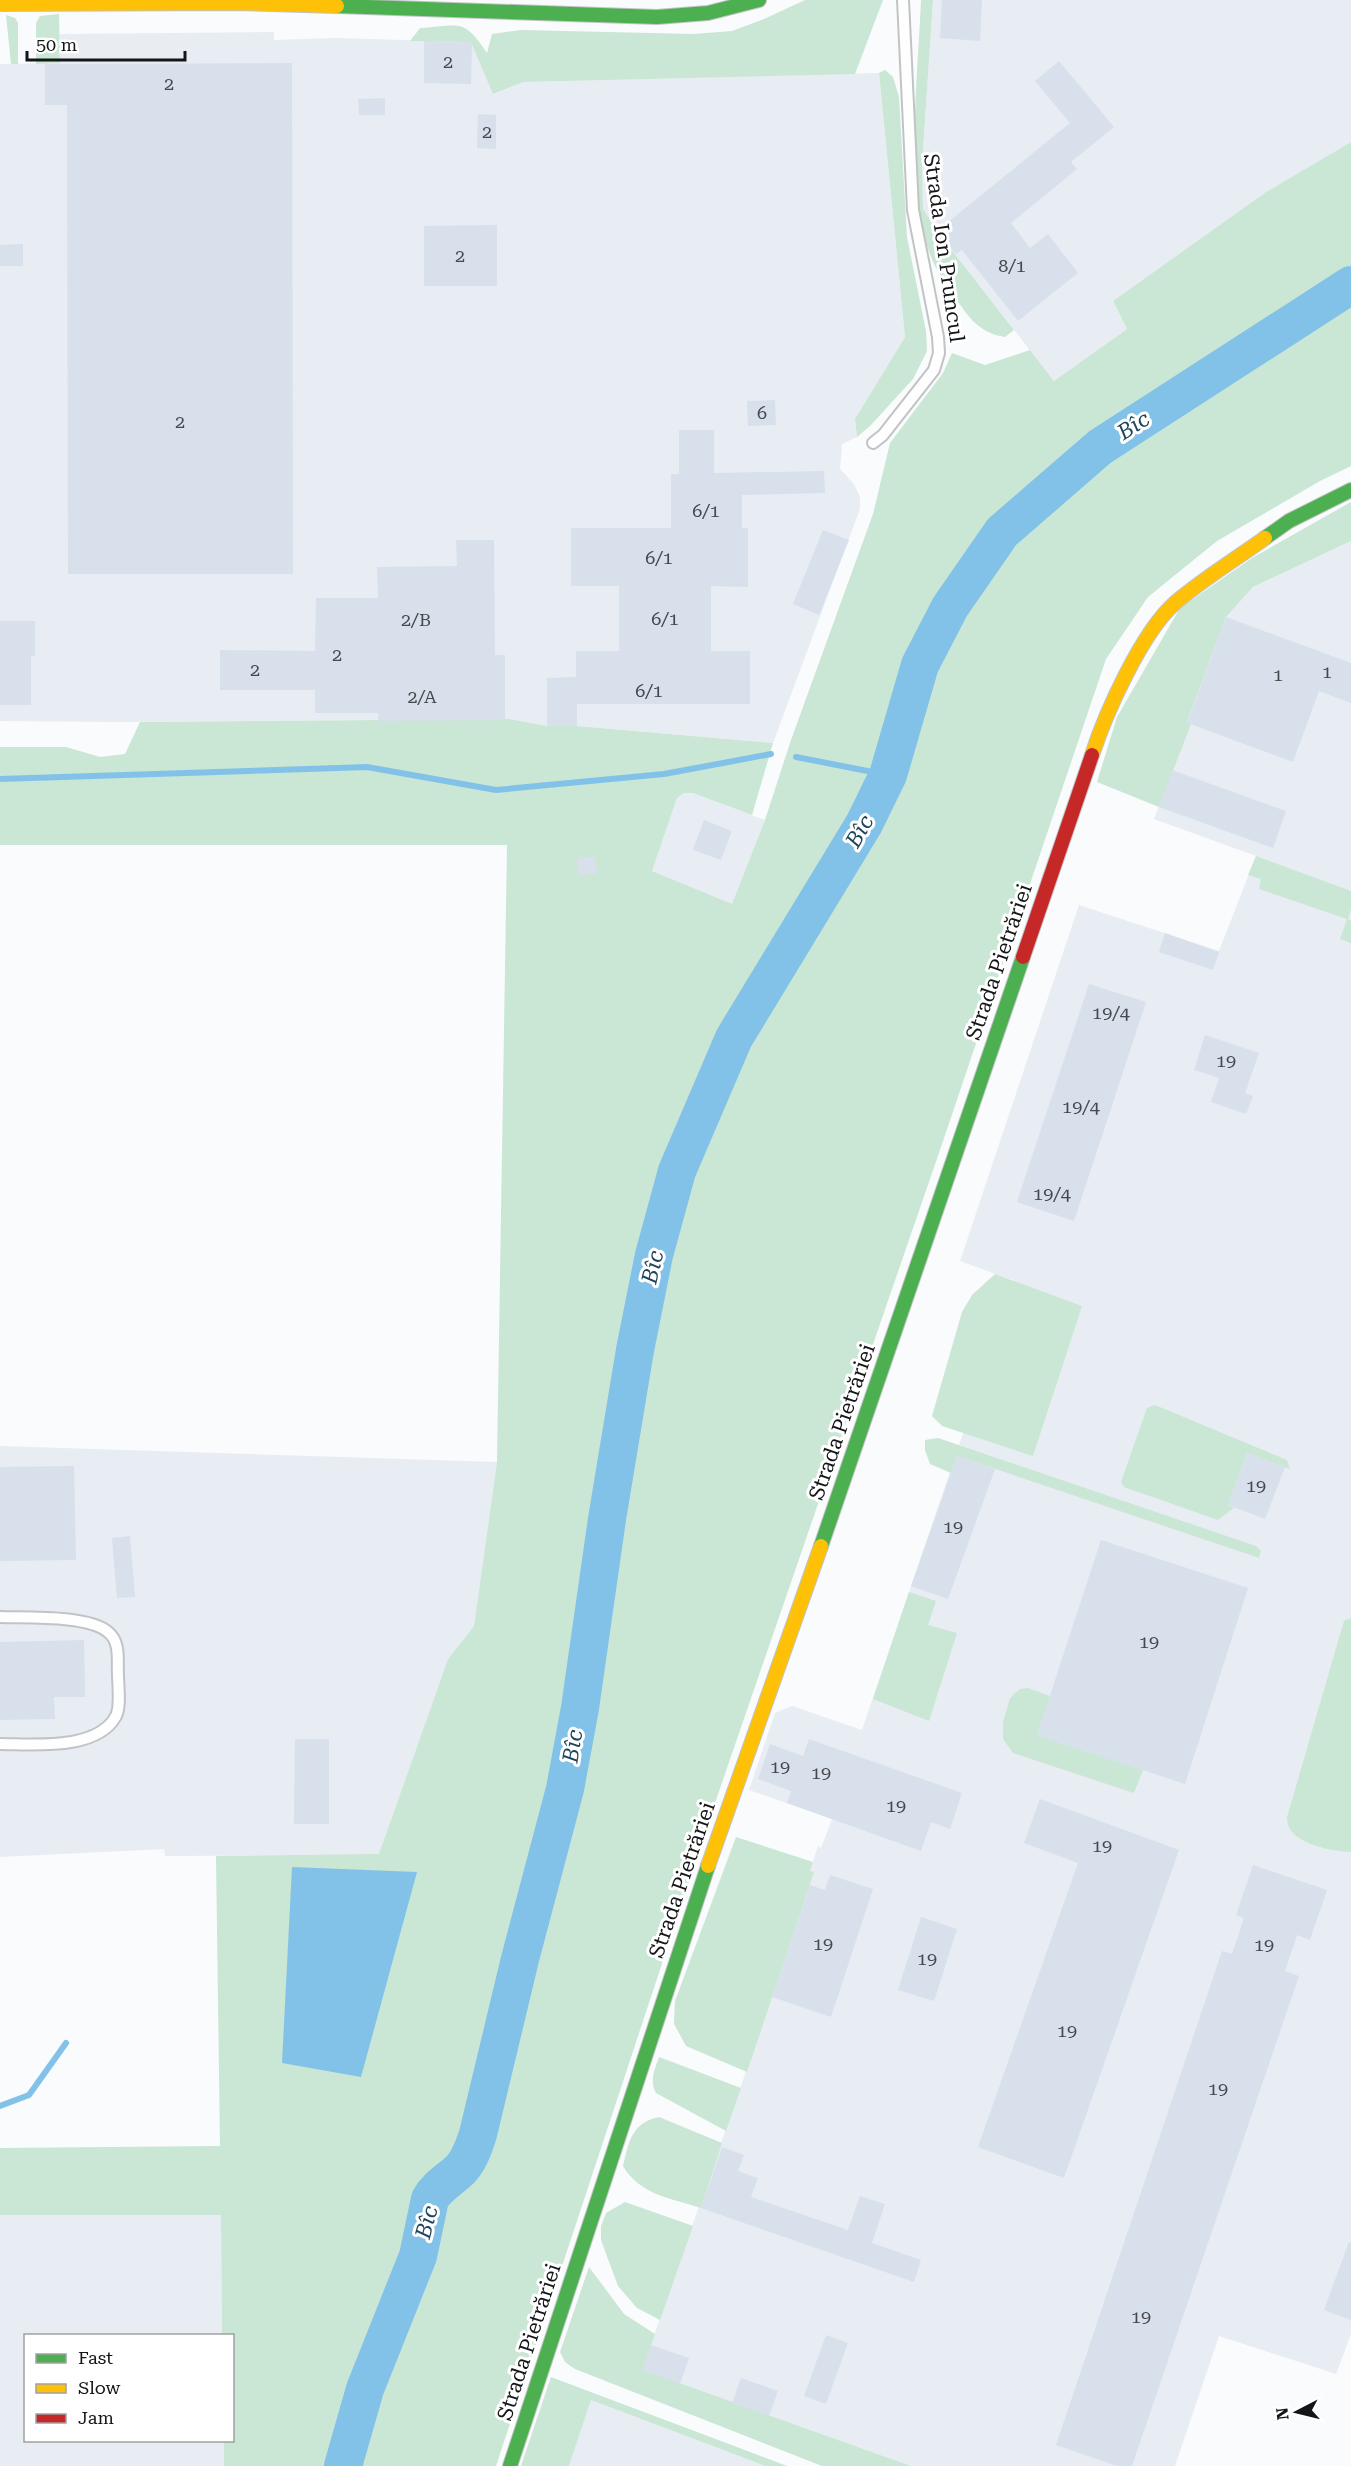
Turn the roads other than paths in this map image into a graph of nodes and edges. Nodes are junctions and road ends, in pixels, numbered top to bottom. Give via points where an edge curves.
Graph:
1 (759, 0) edge
2 (903, 0) edge
3 (0, 4) edge
4 (873, 443) dead end
5 (1351, 490) edge
6 (0, 1617) edge
7 (0, 1744) edge
8 (510, 2466) edge

1 - 3 street via 726,11 657,17 238,3
2 - 4 lane, Strada Ion Pruncul via 913,210 939,353 934,370
5 - 8 street, Strada Pietrăriei via 1289,521 1175,603 1138,653 1099,734 869,1409 690,1917
6 - 7 lane via 61,1619 93,1624 109,1632 117,1645 118,1694 116,1715 103,1729 84,1740

